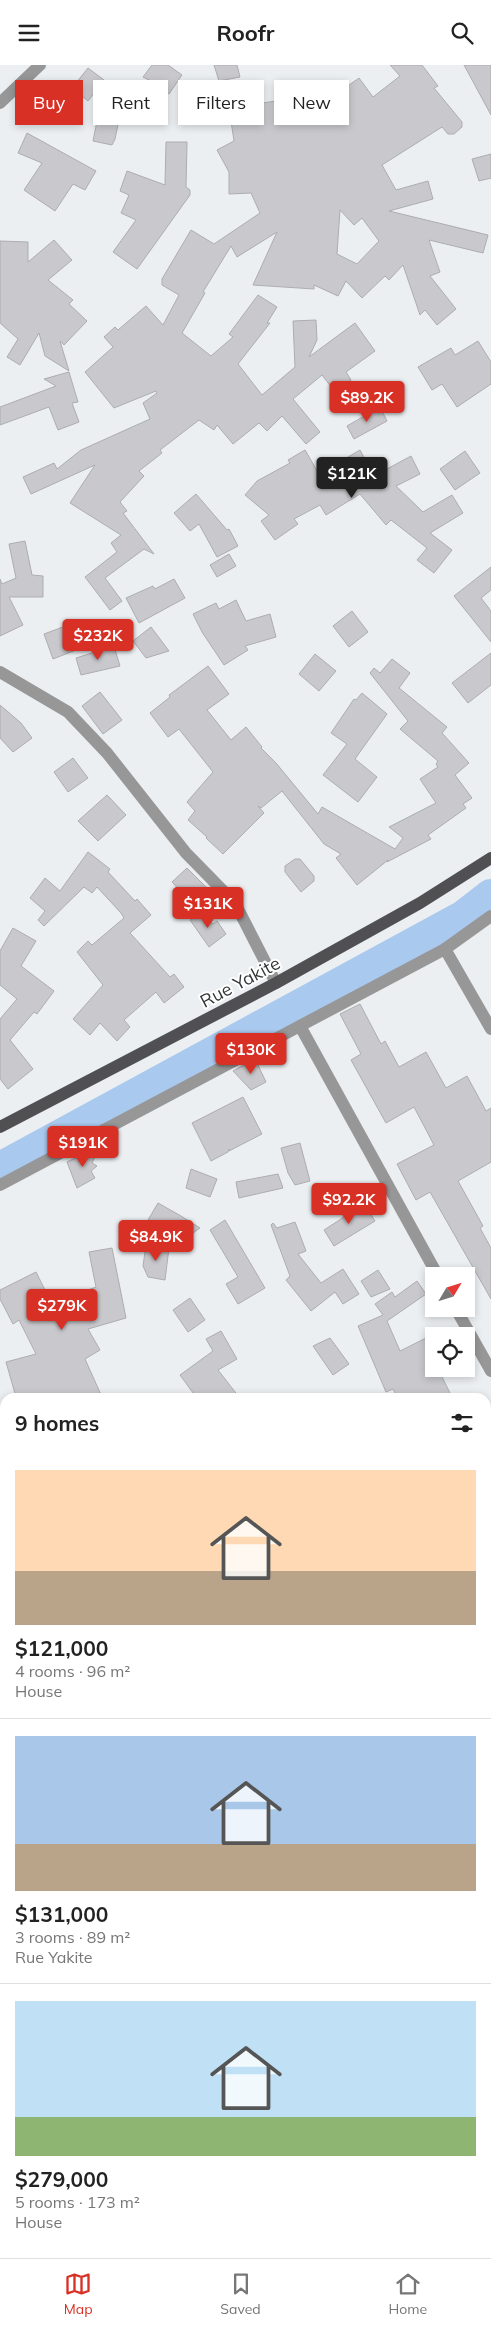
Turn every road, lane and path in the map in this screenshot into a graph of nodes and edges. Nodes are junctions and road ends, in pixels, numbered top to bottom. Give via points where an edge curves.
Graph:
1 (40, 65) edge
2 (0, 103) edge
3 (0, 672) edge
4 (491, 858) edge
5 (491, 916) edge
6 (444, 949) junction
7 (276, 983) junction
8 (300, 1026) junction
9 (491, 1029) edge
10 (0, 1127) edge
11 (0, 1185) edge
12 (433, 1267) edge
13 (461, 1317) edge
14 (491, 1371) edge

1 - 2 street
3 - 7 street via 68,712 107,753 186,853 235,903
4 - 7 main road, Rue Yakite via 420,903
5 - 6 street
6 - 8 street
6 - 9 street
7 - 10 main road, Rue Yakite
8 - 11 street
8 - 12 street
13 - 14 street

